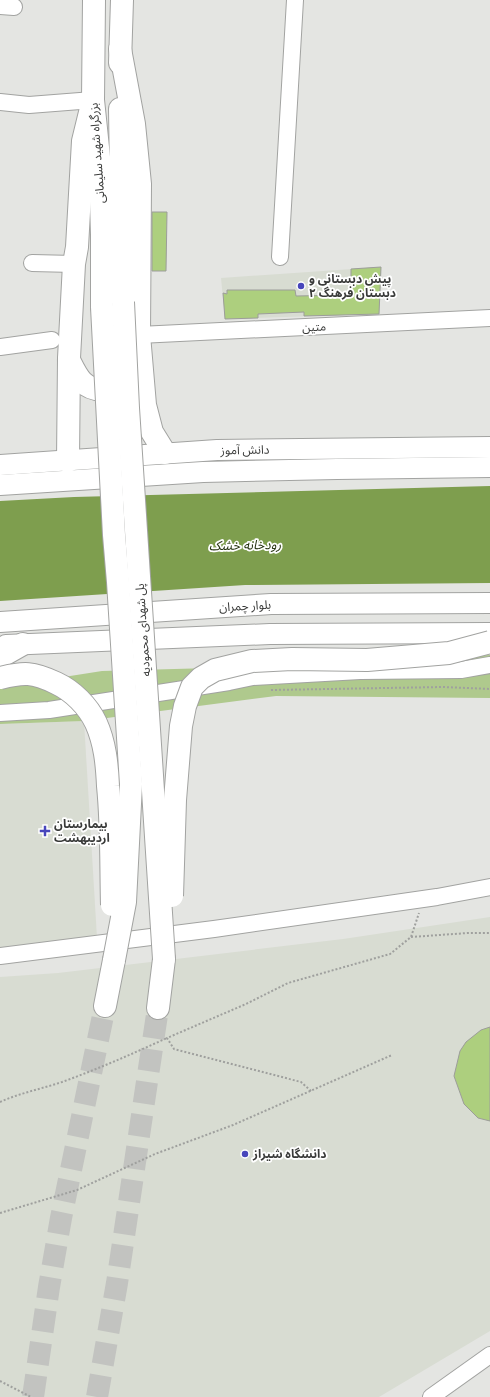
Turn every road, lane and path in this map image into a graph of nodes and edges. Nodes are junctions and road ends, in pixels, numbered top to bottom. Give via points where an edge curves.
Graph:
1 (94, 0) edge
2 (122, 0) edge
3 (296, 0) edge
4 (120, 49) junction
5 (93, 100) junction
6 (0, 102) edge
7 (280, 257) dead end
8 (32, 263) dead end
9 (74, 264) junction
10 (149, 300) dead end
11 (123, 302) joint
12 (102, 307) joint
13 (490, 318) edge
14 (52, 340) dead end
15 (143, 340) junction
16 (0, 347) edge
17 (69, 358) junction
18 (490, 447) edge
19 (165, 454) junction
20 (68, 461) junction
21 (0, 465) edge
22 (490, 467) edge
23 (0, 485) edge
24 (490, 603) edge
25 (0, 622) edge
26 (490, 633) edge
27 (490, 642) edge
28 (23, 644) junction
29 (0, 646) edge
30 (0, 657) edge
31 (490, 665) edge
32 (0, 678) edge
33 (490, 689) edge
34 (271, 690) dead end
35 (0, 713) edge
36 (490, 887) edge
37 (421, 900) junction
38 (490, 933) edge
39 (411, 937) junction
40 (0, 956) edge
41 (164, 959) junction
42 (114, 960) junction
43 (105, 1006) tunnel mouth
44 (158, 1008) tunnel mouth
45 (167, 1038) junction
46 (392, 1056) dead end
47 (311, 1091) junction
48 (0, 1102) edge
49 (0, 1213) edge
50 (490, 1355) edge
51 (0, 1381) edge
52 (31, 1397) edge
53 (431, 1397) edge

1 - 5 highway, بزرگراه شهید سلیمانی
2 - 4 highway, بزرگراه شهید سلیمانی
3 - 7 street
4 - 11 highway, بزرگراه شهید سلیمانی
4 - 15 highway via 134,124 140,184
5 - 6 street via 29,104
5 - 9 highway via 83,141
5 - 12 highway, بزرگراه شهید سلیمانی via 100,167
8 - 9 street
9 - 17 highway
10 - 15 street
11 - 41 highway, پل شهدای محمودیه, bridge
12 - 42 highway, پل شهدای محمودیه, bridge via 131,784 125,902
13 - 15 street, متین
14 - 16 street
15 - 17 highway via 134,372 112,390 94,390 84,384
15 - 19 highway via 145,405 152,432
17 - 20 highway
18 - 19 main road, دانش آموز via 217,450
19 - 20 main road, دانش آموز
20 - 21 main road, دانش آموز
22 - 23 main road, دانش آموز via 203,472
24 - 25 main road, بلوار چمران via 270,604
26 - 28 main road via 270,634
27 - 41 highway, bridge via 449,653 367,660 252,661 215,670 201,678 192,687 181,726 175,800 173,886
28 - 29 main road
28 - 30 highway
31 - 35 street via 461,670 360,671 253,677 48,710
32 - 42 highway, bridge via 20,673 31,674 63,686 82,702 96,723 104,744 111,814
33 - 34 path
36 - 37 street
37 - 39 path
37 - 40 street
38 - 39 path
39 - 45 path via 390,954 288,983
41 - 44 highway
42 - 43 highway
45 - 47 path via 174,1049 301,1082
45 - 48 path via 108,1065
46 - 47 path
47 - 49 path via 233,1125 156,1154 77,1190
50 - 53 street
51 - 52 path

